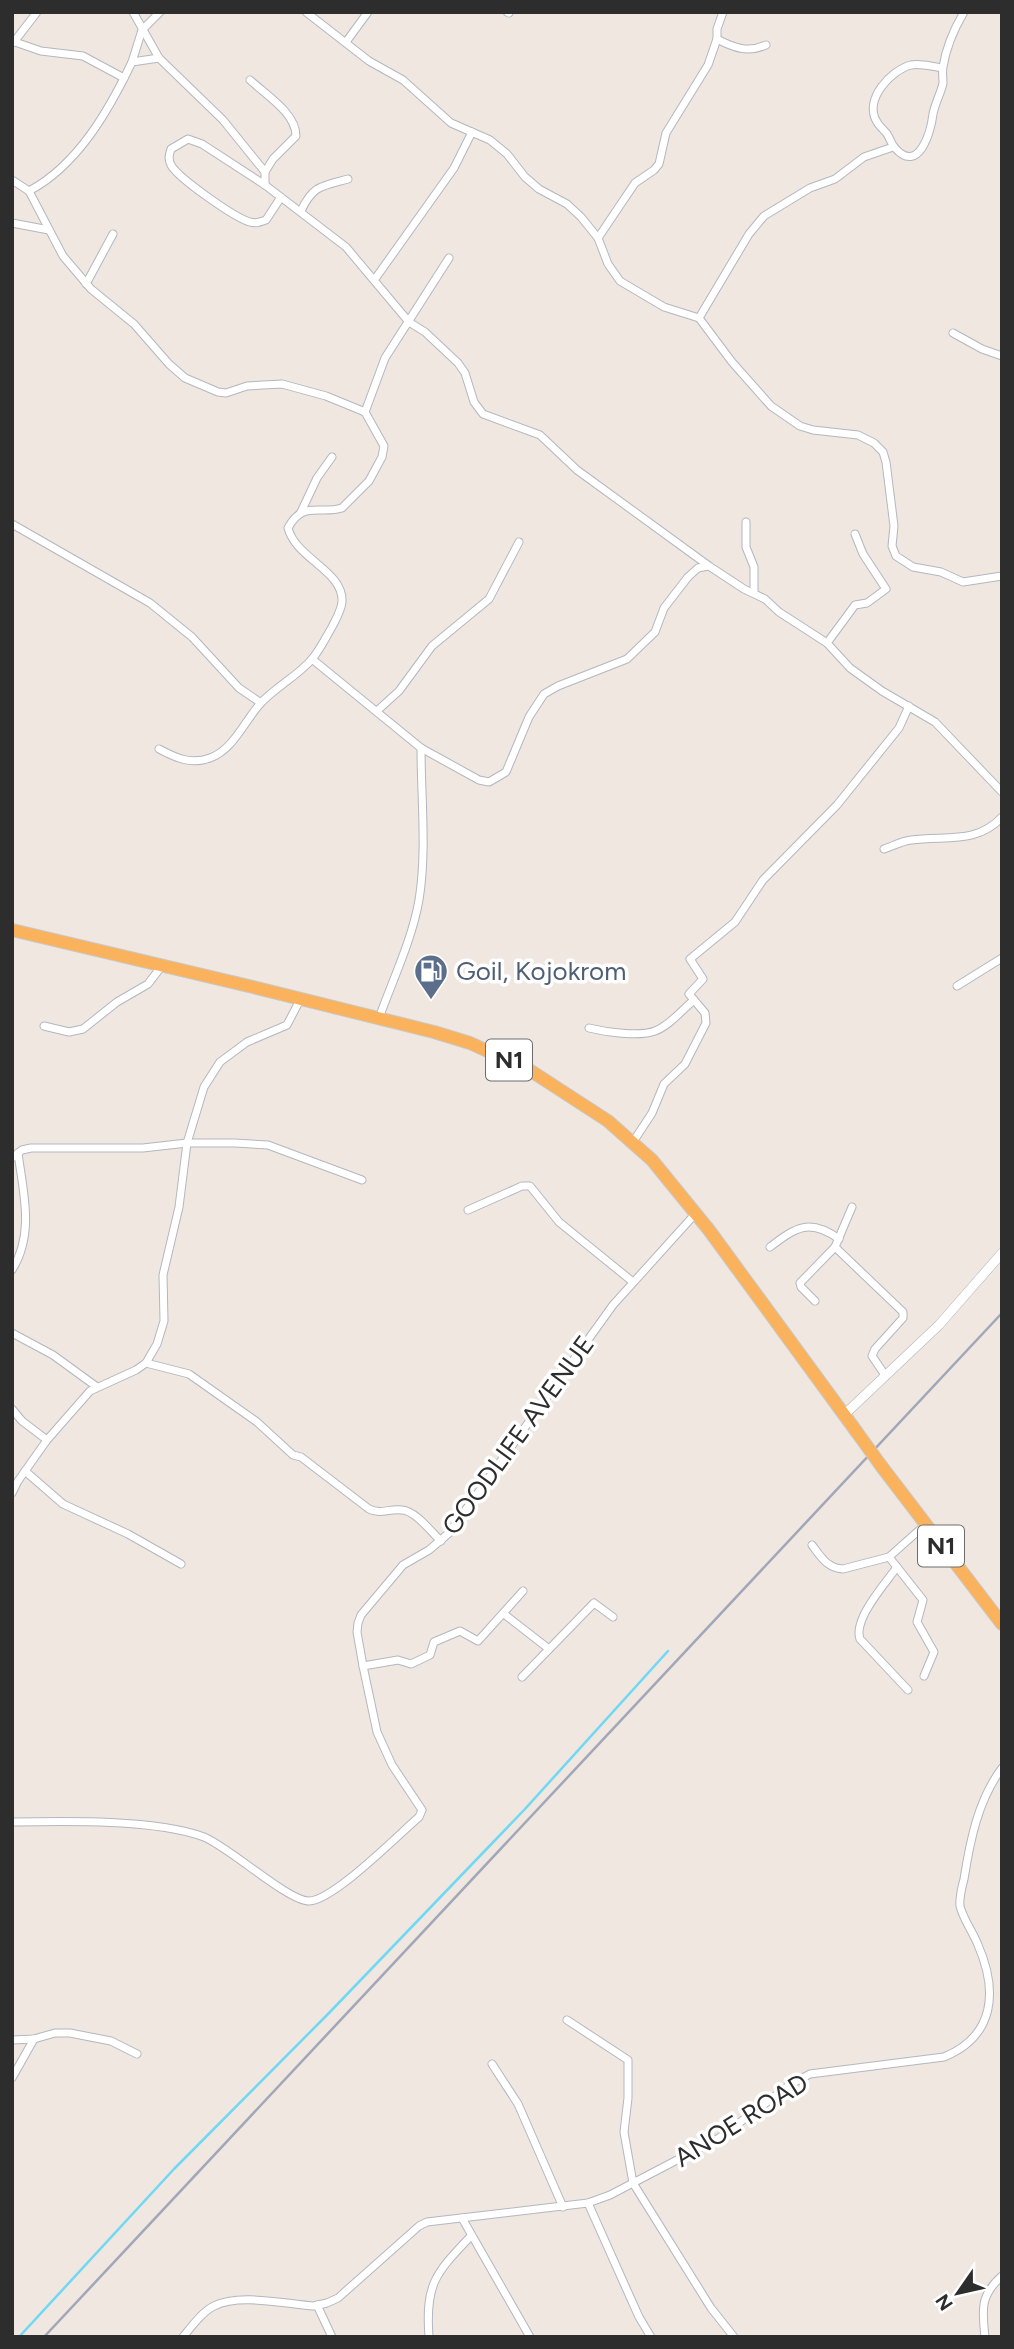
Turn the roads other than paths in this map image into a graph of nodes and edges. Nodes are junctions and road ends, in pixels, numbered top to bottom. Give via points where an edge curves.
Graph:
1 (37, 12) edge
2 (133, 12) edge
3 (160, 12) edge
4 (306, 12) edge
5 (368, 12) edge
6 (723, 12) edge
7 (964, 12) edge
8 (142, 30) junction
9 (717, 40) junction
10 (13, 42) edge
11 (346, 42) junction
12 (766, 45) dead end
13 (159, 58) junction
14 (132, 62) junction
15 (943, 68) junction
16 (124, 78) junction
17 (250, 80) dead end
18 (472, 132) junction
19 (893, 147) junction
20 (265, 172) junction
21 (348, 179) dead end
22 (12, 180) edge
23 (265, 185) junction
24 (29, 191) junction
25 (281, 197) junction
26 (301, 211) junction
27 (12, 223) edge
28 (49, 230) junction
29 (113, 234) dead end
30 (598, 238) junction
31 (449, 258) dead end
32 (374, 279) junction
33 (86, 284) junction
34 (699, 318) junction
35 (409, 322) junction
36 (953, 333) dead end
37 (1002, 356) edge
38 (365, 412) junction
39 (332, 457) dead end
40 (301, 512) junction
41 (746, 522) dead end
42 (12, 524) edge
43 (855, 534) dead end
44 (519, 542) dead end
45 (709, 566) junction
46 (1002, 576) edge
47 (754, 593) junction
48 (827, 643) junction
49 (313, 659) junction
50 (261, 704) junction
51 (909, 706) junction
52 (377, 710) junction
53 (421, 748) junction
54 (159, 749) dead end
55 (1002, 792) edge
56 (1002, 817) edge
57 (884, 849) dead end
58 (12, 930) edge
59 (1002, 958) edge
60 (161, 967) junction
61 (957, 986) dead end
62 (301, 998) junction
63 (694, 1000) junction
64 (379, 1018) junction
65 (44, 1027) dead end
66 (589, 1028) dead end
67 (633, 1142) junction
68 (187, 1143) junction
69 (15, 1155) edge
70 (362, 1180) dead end
71 (852, 1207) dead end
72 (468, 1210) dead end
73 (695, 1213) junction
74 (839, 1238) junction
75 (770, 1247) dead end
76 (835, 1247) junction
77 (1002, 1253) edge
78 (12, 1270) edge
79 (633, 1282) junction
80 (815, 1301) dead end
81 (12, 1333) edge
82 (146, 1363) junction
83 (885, 1375) junction
84 (97, 1387) junction
85 (12, 1409) edge
86 (845, 1414) junction
87 (47, 1440) junction
88 (25, 1471) junction
89 (12, 1493) edge
90 (925, 1525) junction
91 (441, 1541) junction
92 (811, 1545) dead end
93 (889, 1557) junction
94 (181, 1564) dead end
95 (897, 1567) junction
96 (523, 1591) dead end
97 (504, 1614) junction
98 (613, 1617) dead end
99 (1002, 1625) edge
100 (549, 1649) junction
101 (363, 1666) junction
102 (925, 1676) dead end
103 (522, 1677) dead end
104 (908, 1690) dead end
105 (1002, 1768) edge
106 (12, 1822) edge
107 (567, 2020) dead end
108 (34, 2039) junction
109 (12, 2040) edge
110 (136, 2054) dead end
111 (492, 2064) dead end
112 (12, 2078) edge
113 (633, 2183) junction
114 (588, 2203) junction
115 (563, 2207) junction
116 (462, 2218) junction
117 (471, 2236) junction
118 (1002, 2276) edge
119 (317, 2305) junction
120 (183, 2337) edge
121 (332, 2337) edge
122 (429, 2337) edge
123 (530, 2337) edge
124 (651, 2337) edge
125 (734, 2337) edge
126 (985, 2337) edge

1 - 10 street
2 - 8 street
3 - 8 street
4 - 11 street
5 - 11 street
6 - 9 street
7 - 15 street via 955,26
8 - 13 street
8 - 14 street
9 - 12 street via 751,50
9 - 30 street via 703,75 666,133 659,164 635,183
10 - 16 street via 83,56
11 - 18 street via 403,80 451,123
13 - 14 street
13 - 20 street via 223,120
14 - 16 street
15 - 19 street via 943,84 926,142 912,156
15 - 19 street via 915,64 891,76 882,87 873,113
16 - 24 street via 103,117 74,152
17 - 20 street via 296,128 296,136
18 - 30 street via 507,154 539,189 567,204
18 - 32 street via 454,167
19 - 34 street via 864,157 835,179 810,188 764,216 748,234
20 - 23 street
21 - 26 street via 314,189
22 - 24 street
23 - 25 street
23 - 25 street via 202,144 188,139 171,149 172,166 182,177 248,222 266,220
24 - 28 street
25 - 26 street
26 - 32 street via 346,247
27 - 28 street
28 - 33 street
29 - 33 street
30 - 34 street via 620,281 664,307
31 - 35 street
32 - 35 street
33 - 38 street via 134,324 185,378 226,393 247,386 282,384
34 - 46 street via 771,406 800,426 858,435 883,452 890,482 892,546 900,560 963,582
35 - 38 street via 385,358
35 - 45 street via 458,363 483,414 541,435 577,470
36 - 37 street
38 - 40 street via 384,446 369,481 342,508
39 - 40 street
40 - 49 street via 288,527 291,539 341,590 338,614
41 - 47 street
42 - 50 street via 150,603 192,636 239,688
43 - 48 street via 886,589 867,603 855,605
44 - 52 street via 489,599 432,646 399,691
45 - 47 street
45 - 53 street via 698,568 688,578 664,608 655,632 623,662 544,694 506,772 496,780 479,780
47 - 48 street
48 - 51 street via 850,668
49 - 50 street
49 - 52 street
50 - 54 street via 226,749 212,758 196,762
51 - 55 street via 943,728
51 - 63 street via 899,728 837,805 763,880 735,922 690,959 703,978 690,991
52 - 53 street
53 - 64 street via 419,899
56 - 57 street via 975,835 908,840
58 - 60 highway, N1
59 - 61 street
60 - 62 highway, N1
60 - 65 street via 148,984 83,1029 69,1032
62 - 64 highway, N1
62 - 68 street via 287,1025 247,1042 213,1070
63 - 66 street via 651,1032
63 - 67 street via 705,1013 706,1023 685,1063 664,1084
64 - 67 highway, N1 via 470,1043 508,1059 586,1106
67 - 73 highway, N1
68 - 69 street via 143,1149 31,1148
68 - 70 street via 268,1145
68 - 82 street via 179,1207 163,1275 164,1321 158,1344
69 - 78 street via 27,1222 24,1244
71 - 74 street
72 - 79 street via 530,1186 559,1222
73 - 79 street, GOODLIFE AVENUE
73 - 86 highway, N1
74 - 75 street via 812,1226 797,1228
74 - 76 street
76 - 80 street via 800,1283
76 - 83 street via 903,1312 872,1356
77 - 83 street via 939,1325
79 - 91 street, GOODLIFE AVENUE
81 - 84 street
82 - 84 street
82 - 91 street via 189,1374 369,1509 409,1512
83 - 86 street
84 - 87 street
85 - 87 street
86 - 90 highway, N1, bridge
87 - 88 street
88 - 89 street
88 - 94 street via 63,1504
90 - 93 street
90 - 99 highway, N1
91 - 101 street, GOODLIFE AVENUE via 403,1565 361,1615 357,1632
92 - 93 street via 836,1569
93 - 95 street
95 - 102 street via 923,1600 918,1622 934,1653
95 - 104 street via 860,1621 858,1632
96 - 97 street
97 - 100 street
97 - 101 street via 478,1641 460,1631 434,1642 430,1655 414,1663 398,1660
98 - 100 street via 594,1603
100 - 103 street
101 - 106 street, GOODLIFE AVENUE via 377,1732 422,1810 324,1897 307,1901 288,1892 205,1838 153,1826
105 - 113 street, ANOE ROAD via 978,1816 960,1902 988,1972 991,1992 974,2038 944,2057 800,2078 719,2138
107 - 113 street via 628,2060 624,2132
108 - 109 street
108 - 110 street via 55,2033 85,2035
108 - 112 street
111 - 115 street via 518,2104
113 - 114 street, ANOE ROAD
113 - 125 street
114 - 115 street, ANOE ROAD
114 - 124 street
115 - 116 street, ANOE ROAD
116 - 117 street
116 - 119 street, ANOE ROAD via 419,2226 338,2298
117 - 122 street via 441,2267 432,2286
117 - 123 street
118 - 126 street via 993,2283 982,2307
119 - 120 street, ANOE ROAD via 230,2301 215,2305
119 - 121 street

